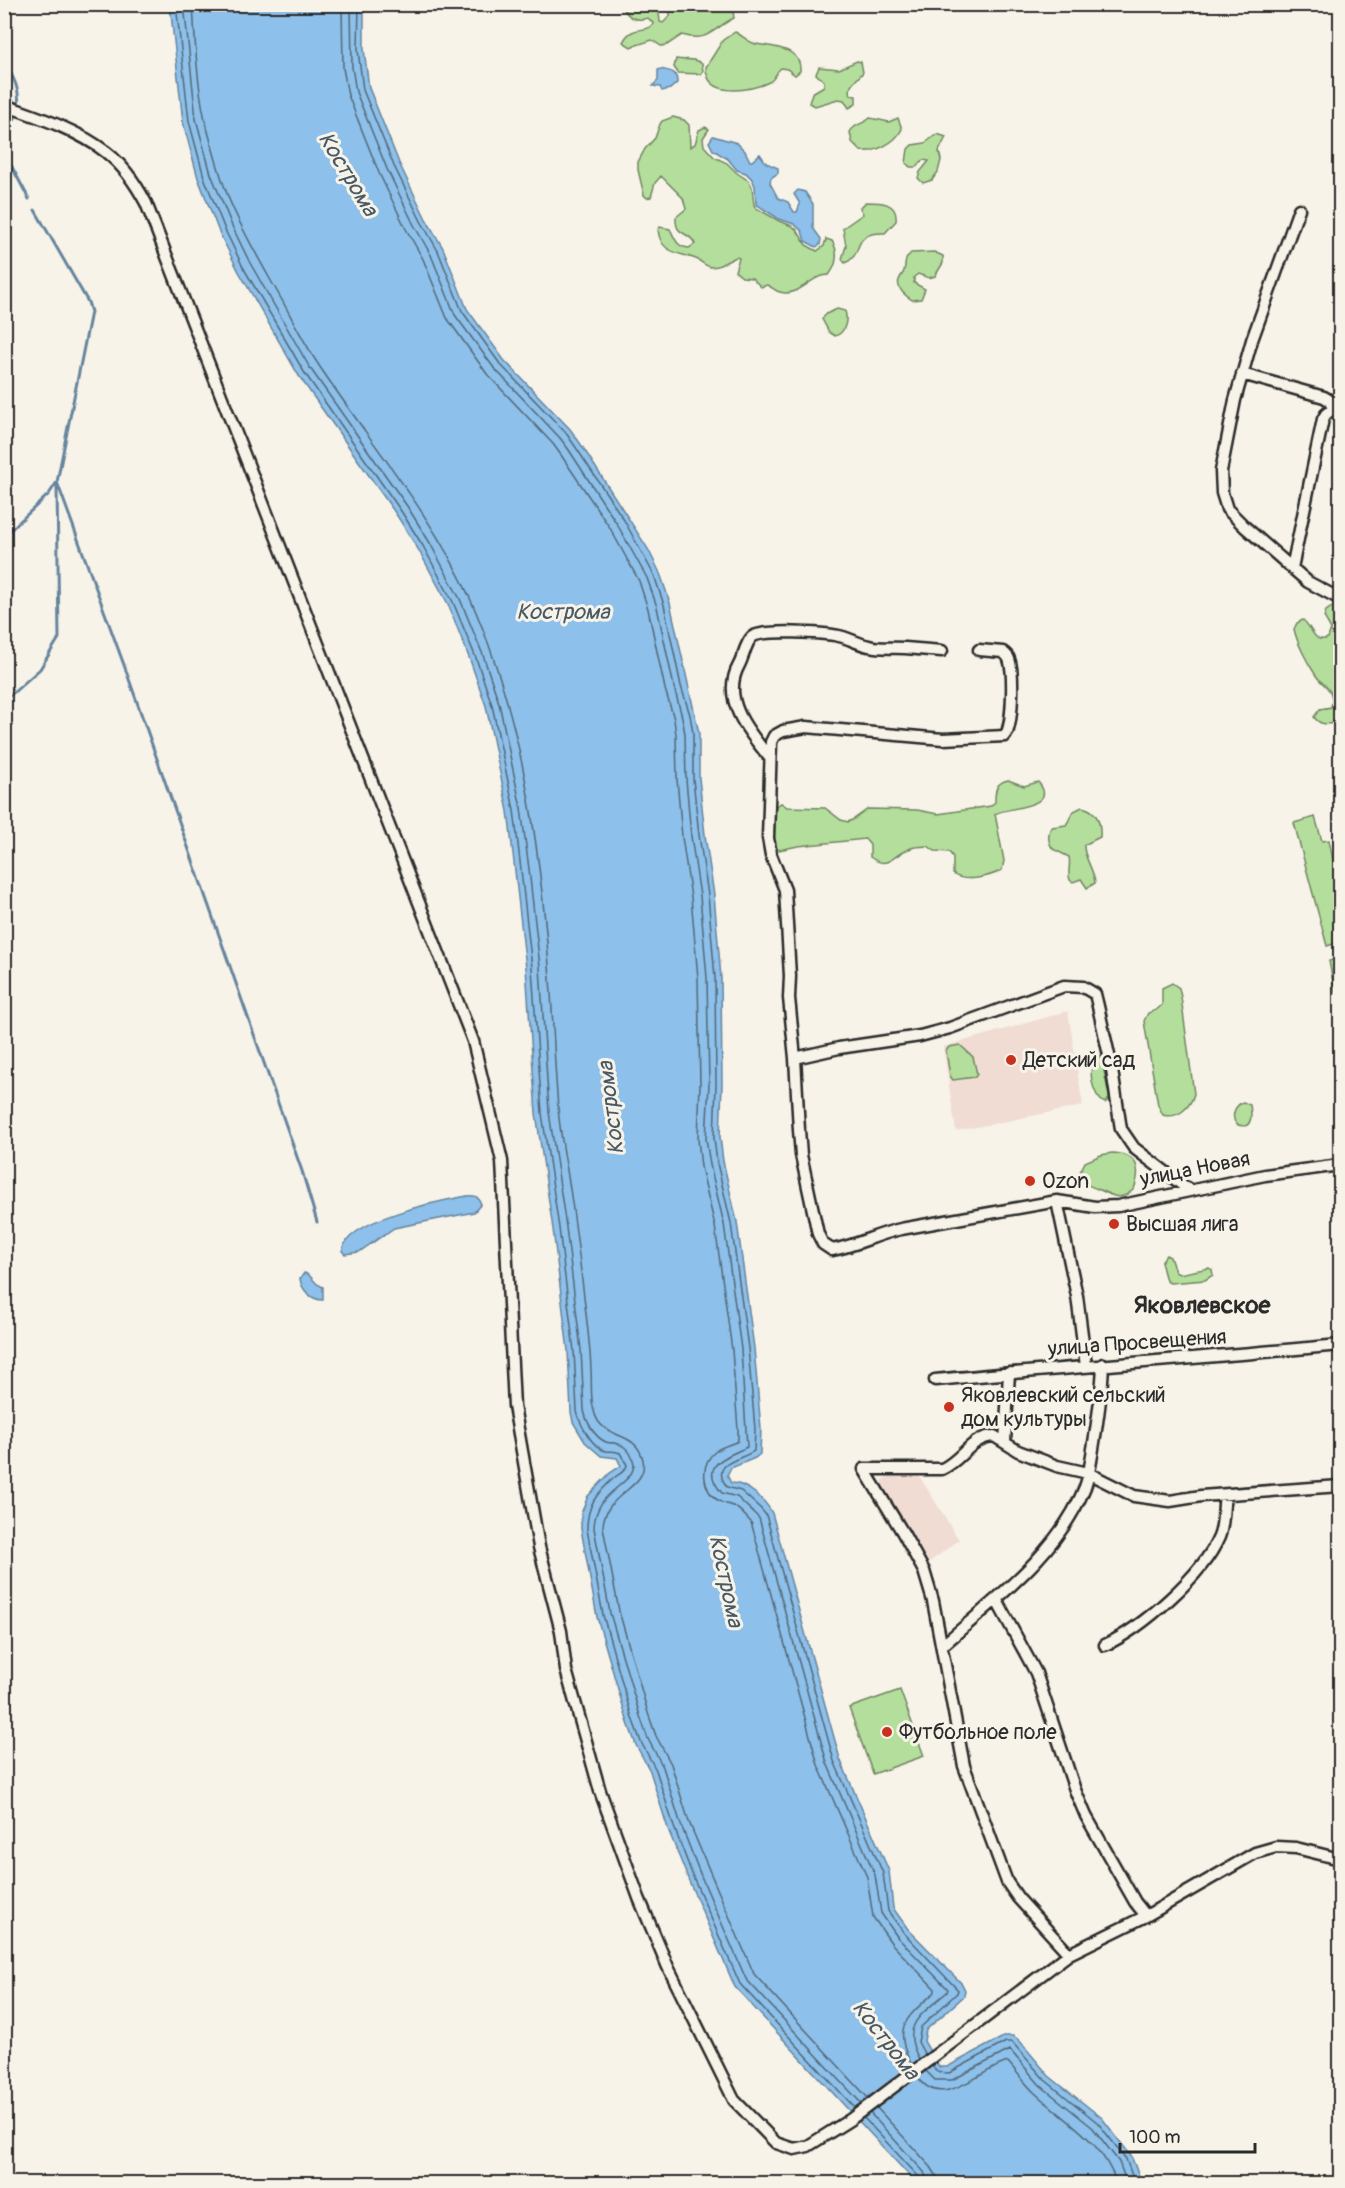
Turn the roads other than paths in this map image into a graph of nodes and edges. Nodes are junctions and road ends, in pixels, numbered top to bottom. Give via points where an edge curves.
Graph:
1 (4, 105) edge
2 (1299, 209) dead end
3 (1242, 374) junction
4 (1337, 406) edge
5 (1292, 568) junction
6 (1341, 599) edge
7 (979, 650) dead end
8 (942, 651) dead end
9 (770, 758) junction
10 (795, 1058) junction
11 (1341, 1165) edge
12 (1189, 1190) junction
13 (1057, 1201) junction
14 (1341, 1345) edge
15 (1103, 1364) junction
16 (1086, 1366) junction
17 (1009, 1373) junction
18 (935, 1380) dead end
19 (1005, 1442) junction
20 (1088, 1473) junction
21 (1341, 1486) edge
22 (1225, 1495) junction
23 (996, 1599) junction
24 (1105, 1645) dead end
25 (942, 1646) junction
26 (1341, 1859) edge
27 (1146, 1916) junction
28 (1069, 1954) junction

1 - 28 street via 67,130 106,151 135,182 147,203 473,1041 502,1161 514,1406 566,1671 600,1791 639,1898 668,1967 734,2100 776,2143 794,2149 808,2146 851,2119
2 - 3 street
3 - 4 street via 1324,397
3 - 5 street via 1221,471 1224,501 1245,527
4 - 5 street via 1326,414 1321,427
5 - 6 street via 1314,586
7 - 9 street via 1003,652 1009,659 1010,726 1005,736 943,739 806,727 774,736
8 - 9 street via 868,646 840,636 819,634 754,635 732,683 740,716
9 - 10 street via 768,838 785,890
10 - 12 street via 920,1036 1064,986 1083,987 1095,994 1120,1129 1134,1148
10 - 13 street, улица Новая via 801,1155 815,1225 827,1248 853,1246 881,1233
11 - 12 street, улица Новая
12 - 13 street, улица Новая via 1118,1206
13 - 16 street via 1077,1296
14 - 15 street, улица Просвещения
15 - 16 street, улица Просвещения
15 - 20 street
16 - 17 street, улица Просвещения
17 - 18 street, улица Просвещения
17 - 19 street
19 - 20 street via 1057,1466
19 - 25 street via 994,1436 980,1439 942,1469 864,1469 924,1572
20 - 22 street via 1134,1496 1170,1501
20 - 23 street via 1085,1486 1053,1540
21 - 22 street
22 - 24 street via 1220,1534 1200,1565 1150,1617
23 - 25 street
23 - 27 street via 1036,1673 1086,1816
25 - 28 street via 964,1766 1007,1882
26 - 27 street via 1296,1848 1276,1847 1255,1853
27 - 28 street

